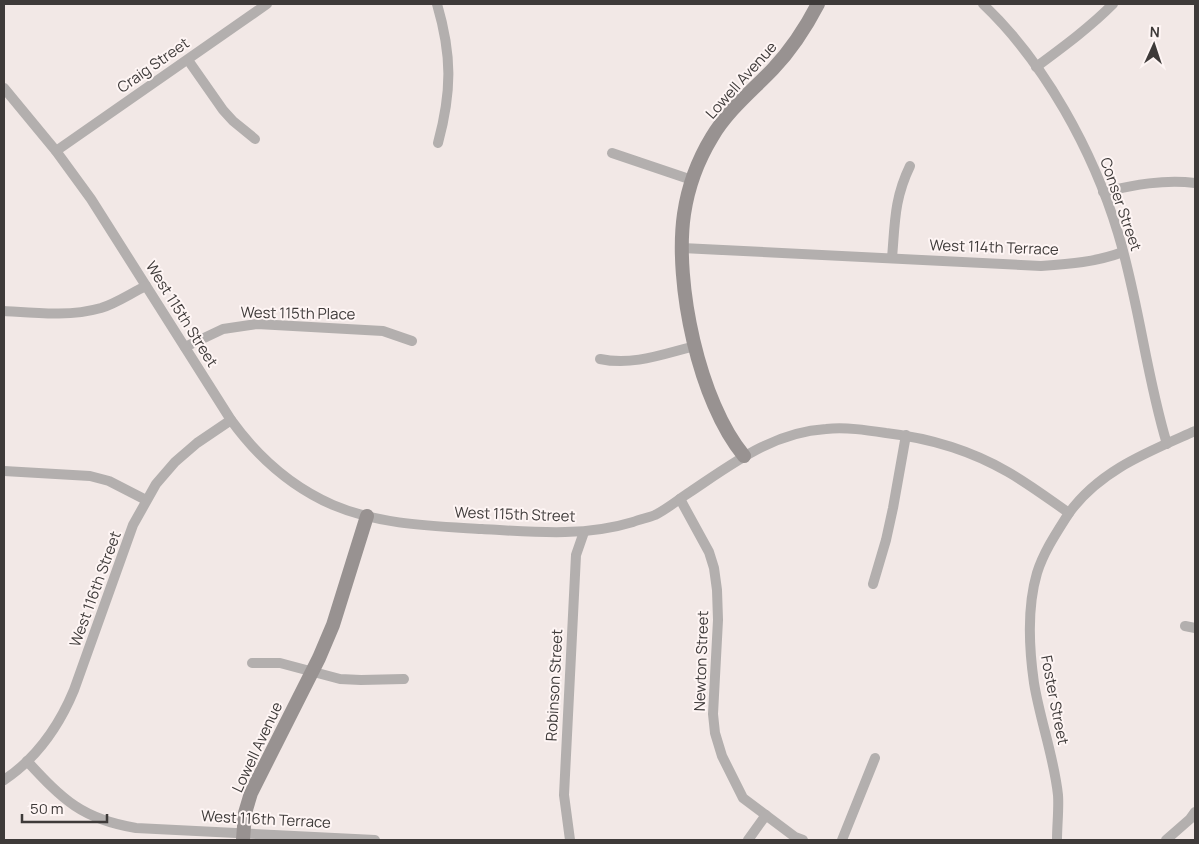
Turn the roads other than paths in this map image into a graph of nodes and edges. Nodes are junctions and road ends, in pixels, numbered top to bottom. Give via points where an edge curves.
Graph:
1 (267, 4) edge
2 (437, 4) edge
3 (818, 4) edge
4 (983, 4) edge
5 (1113, 4) edge
6 (188, 60) junction
7 (1036, 67) junction
8 (4, 88) edge
9 (255, 139) dead end
10 (438, 143) dead end
11 (56, 151) junction
12 (612, 153) dead end
13 (910, 166) dead end
14 (692, 180) junction
15 (1195, 183) edge
16 (1103, 192) junction
17 (682, 248) junction
18 (1123, 252) junction
19 (892, 258) junction
20 (146, 286) junction
21 (4, 311) edge
22 (412, 341) dead end
23 (695, 346) junction
24 (185, 347) junction
25 (600, 359) dead end
26 (231, 420) junction
27 (1195, 431) edge
28 (906, 435) junction
29 (1167, 444) junction
30 (744, 456) junction
31 (4, 471) edge
32 (680, 499) junction
33 (146, 500) junction
34 (1069, 512) junction
35 (367, 516) junction
36 (584, 532) junction
37 (874, 584) dead end
38 (1184, 626) dead end
39 (1195, 628) edge
40 (252, 663) dead end
41 (312, 671) junction
42 (404, 678) dead end
43 (875, 758) dead end
44 (27, 761) junction
45 (4, 780) edge
46 (1195, 812) edge
47 (766, 815) junction
48 (243, 837) edge
49 (375, 840) edge
50 (570, 840) edge
51 (748, 840) edge
52 (804, 840) edge
53 (842, 840) edge
54 (1057, 840) edge
55 (1166, 840) edge

1 - 6 street, Craig Street
2 - 10 street via 445,32 449,86
3 - 14 street, Lowell Avenue via 794,44 719,127
4 - 7 street, Conser Street
5 - 7 street via 1076,38
6 - 9 street via 223,110
6 - 11 street, Craig Street
7 - 16 street, Conser Street via 1073,126
8 - 11 street, West 115th Street
11 - 20 street, West 115th Street
12 - 14 street
13 - 19 street via 897,201
14 - 17 street, Lowell Avenue via 684,216
15 - 16 street via 1157,182
16 - 18 street, Conser Street
17 - 19 street, West 114th Terrace
17 - 23 street, Lowell Avenue via 685,296
18 - 19 street, West 114th Terrace via 1084,263 1042,266
18 - 29 street, Conser Street
20 - 21 street via 101,308 78,313
20 - 24 street, West 115th Street
22 - 24 street, West 115th Place via 383,331 257,324 223,329
23 - 25 street via 641,360 612,362
23 - 30 street, Lowell Avenue via 720,418
24 - 26 street, West 115th Street
26 - 33 street, West 116th Street via 175,462
26 - 35 street, West 115th Street via 276,470 330,504
27 - 29 street
28 - 30 street, West 115th Street via 845,428 810,430 764,445
28 - 34 street, West 115th Street via 984,459
28 - 37 street via 890,524
29 - 34 street via 1141,454 1111,472 1079,499
30 - 32 street, West 115th Street
31 - 33 street via 90,476 109,481
32 - 36 street, West 115th Street via 655,515
32 - 47 street, Newton Street via 709,552 714,568 718,620 713,694 715,734 722,756 744,798
33 - 44 street, West 116th Street via 133,525 64,714 41,748
34 - 54 street, Foster Street via 1046,552 1034,587 1030,648 1034,684 1058,794
35 - 36 street, West 115th Street via 416,525
35 - 41 street, Lowell Avenue via 334,625
36 - 50 street, Robinson Street via 576,555 565,760 564,795
38 - 39 street
40 - 41 street via 280,663
41 - 42 street via 361,680
41 - 48 street, Lowell Avenue via 254,788 245,813
43 - 53 street
44 - 45 street, West 116th Street
44 - 48 street, West 116th Terrace via 64,799 87,814 108,822 136,828
46 - 55 street
47 - 51 street
47 - 52 street
48 - 49 street, West 116th Terrace

